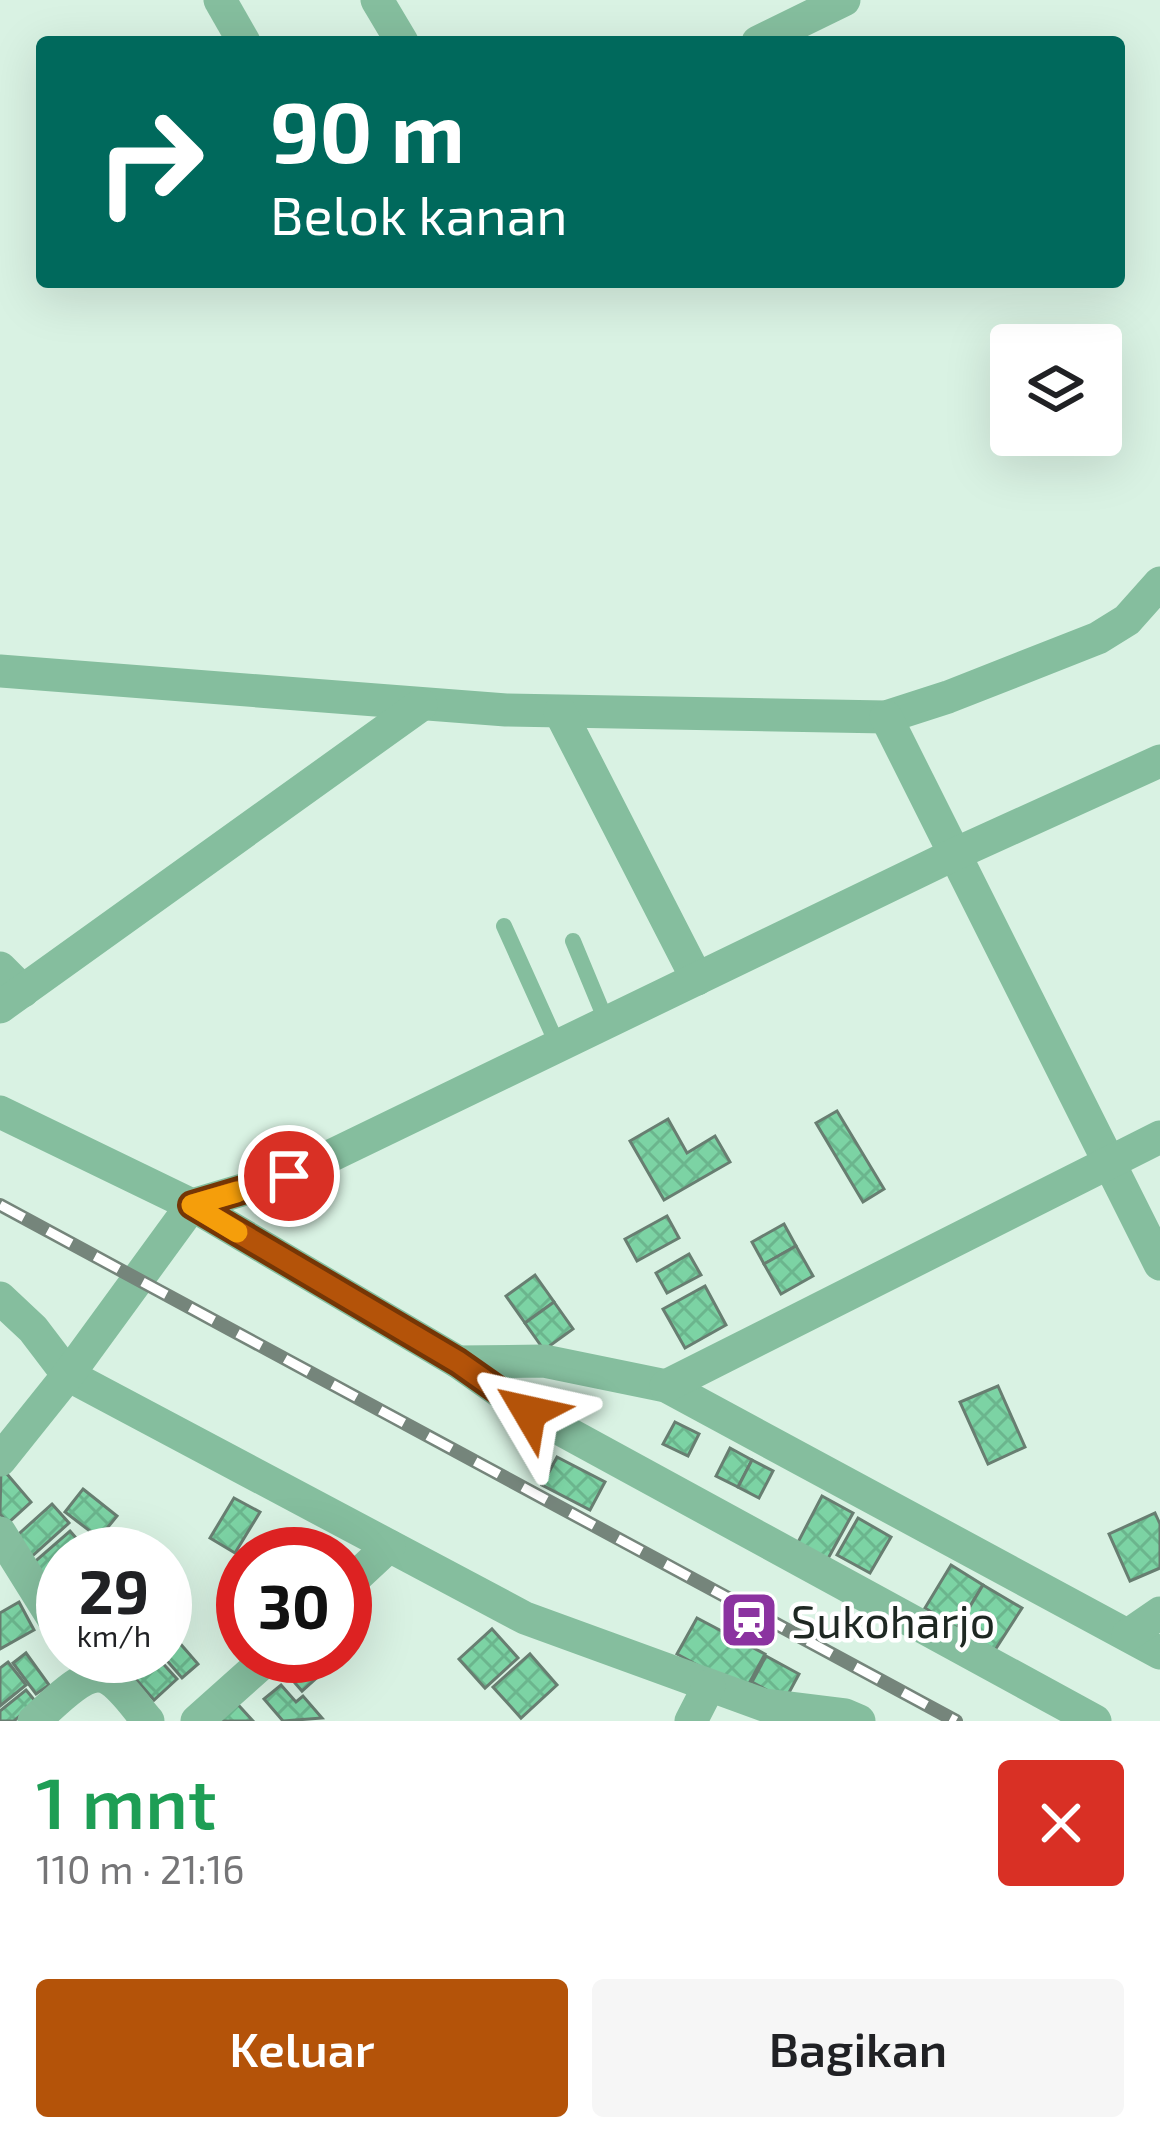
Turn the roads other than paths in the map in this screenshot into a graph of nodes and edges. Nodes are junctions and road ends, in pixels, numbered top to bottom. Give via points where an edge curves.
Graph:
1 (220, 0) edge
2 (377, 0) edge
3 (844, 0) edge
4 (241, 36) edge
5 (398, 36) edge
6 (770, 36) edge
7 (1160, 583) edge
8 (0, 671) edge
9 (422, 705) junction
10 (560, 712) junction
11 (886, 717) junction
12 (1160, 761) edge
13 (955, 854) junction
14 (503, 926) dead end
15 (573, 941) dead end
16 (697, 980) junction
17 (8, 989) edge
18 (607, 1023) junction
19 (558, 1046) junction
20 (0, 1112) edge
21 (1160, 1137) edge
22 (1110, 1162) junction
23 (192, 1205) junction
24 (1160, 1264) edge
25 (0, 1298) edge
26 (544, 1361) junction
27 (458, 1362) junction
28 (68, 1375) junction
29 (666, 1386) junction
30 (529, 1412) junction
31 (0, 1460) edge
32 (0, 1533) edge
33 (389, 1546) junction
34 (372, 1562) edge
35 (36, 1591) edge
36 (1160, 1613) edge
37 (1128, 1635) junction
38 (1160, 1653) edge
39 (69, 1683) edge
40 (111, 1683) edge
41 (240, 1683) edge
42 (710, 1687) junction
43 (848, 1719) edge
44 (34, 1721) edge
45 (148, 1721) edge
46 (197, 1721) edge
47 (691, 1721) edge
48 (1094, 1721) edge

1 - 4 street
2 - 5 street
3 - 6 street
7 - 11 street via 1098,638
8 - 9 street
9 - 10 street
9 - 17 street
10 - 11 street
10 - 16 street
11 - 13 street
12 - 13 street
13 - 16 street
13 - 22 street
14 - 19 lane
15 - 18 lane
16 - 18 street
18 - 19 street
19 - 23 street via 289,1176
20 - 23 street
21 - 22 street
22 - 24 street
22 - 29 street
23 - 27 street
23 - 28 street
25 - 28 street
26 - 27 street
26 - 29 street
26 - 30 street via 519,1381
27 - 30 street
28 - 31 street
28 - 33 street
29 - 37 street
30 - 48 street
32 - 35 street
33 - 34 street
33 - 42 street via 525,1618
36 - 37 street
37 - 38 street
39 - 44 street
40 - 45 street
41 - 46 street
42 - 43 street
42 - 47 street

